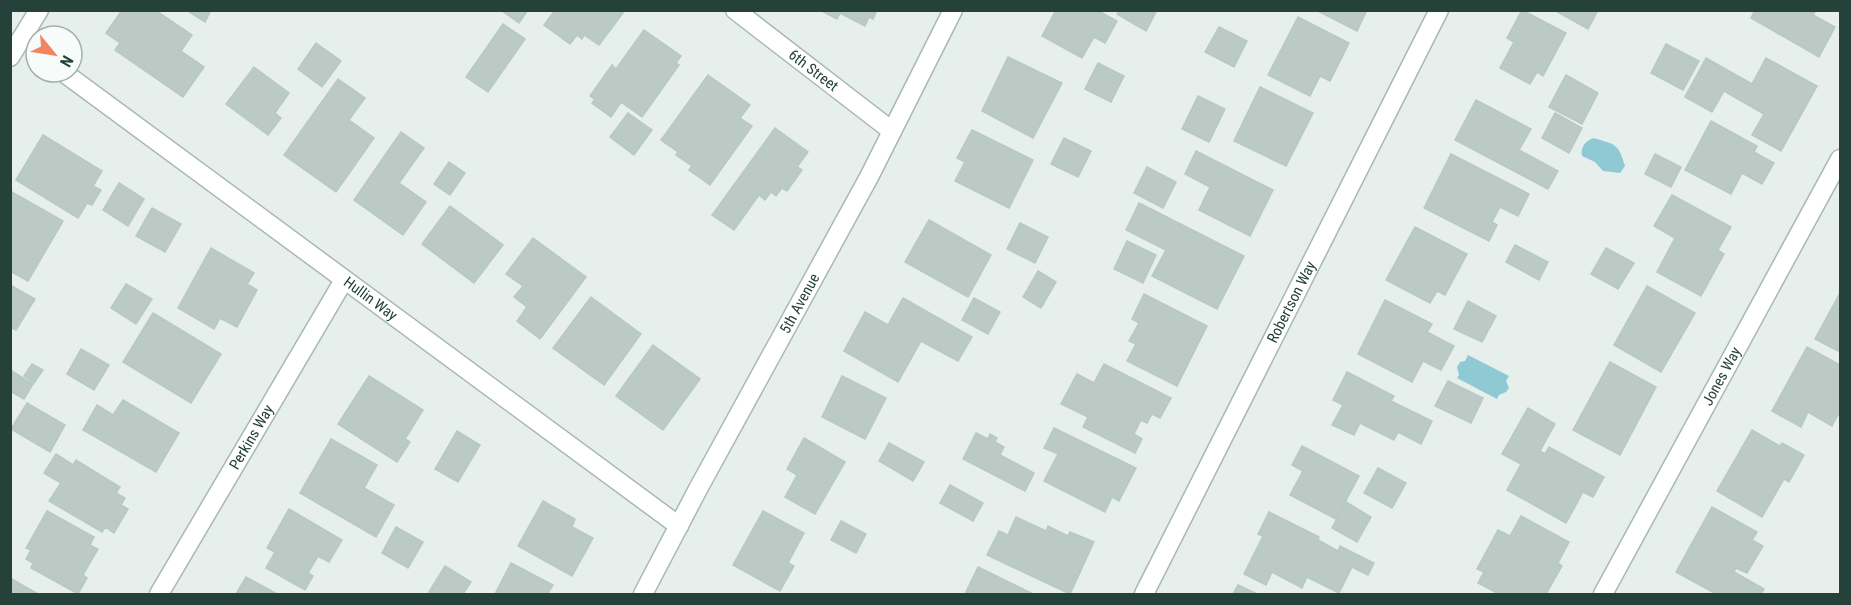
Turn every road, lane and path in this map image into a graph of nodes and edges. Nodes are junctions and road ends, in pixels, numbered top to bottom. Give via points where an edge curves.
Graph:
1 (39, 10) edge
2 (735, 10) edge
3 (953, 10) edge
4 (1439, 10) edge
5 (21, 40) junction
6 (24, 42) edge
7 (10, 57) edge
8 (79, 84) edge
9 (892, 131) junction
10 (1840, 159) edge
11 (344, 280) junction
12 (679, 526) junction
13 (159, 594) edge
14 (643, 594) edge
15 (1144, 594) edge
16 (1603, 594) edge

1 - 5 street
2 - 9 street, 6th Street
3 - 9 street, 5th Avenue
4 - 15 street, Robertson Way
5 - 6 street
5 - 7 street
8 - 11 street, Hullin Way
9 - 12 street, 5th Avenue
10 - 16 street, Jones Way
11 - 12 street, Hullin Way
11 - 13 street, Perkins Way
12 - 14 street, 5th Avenue

